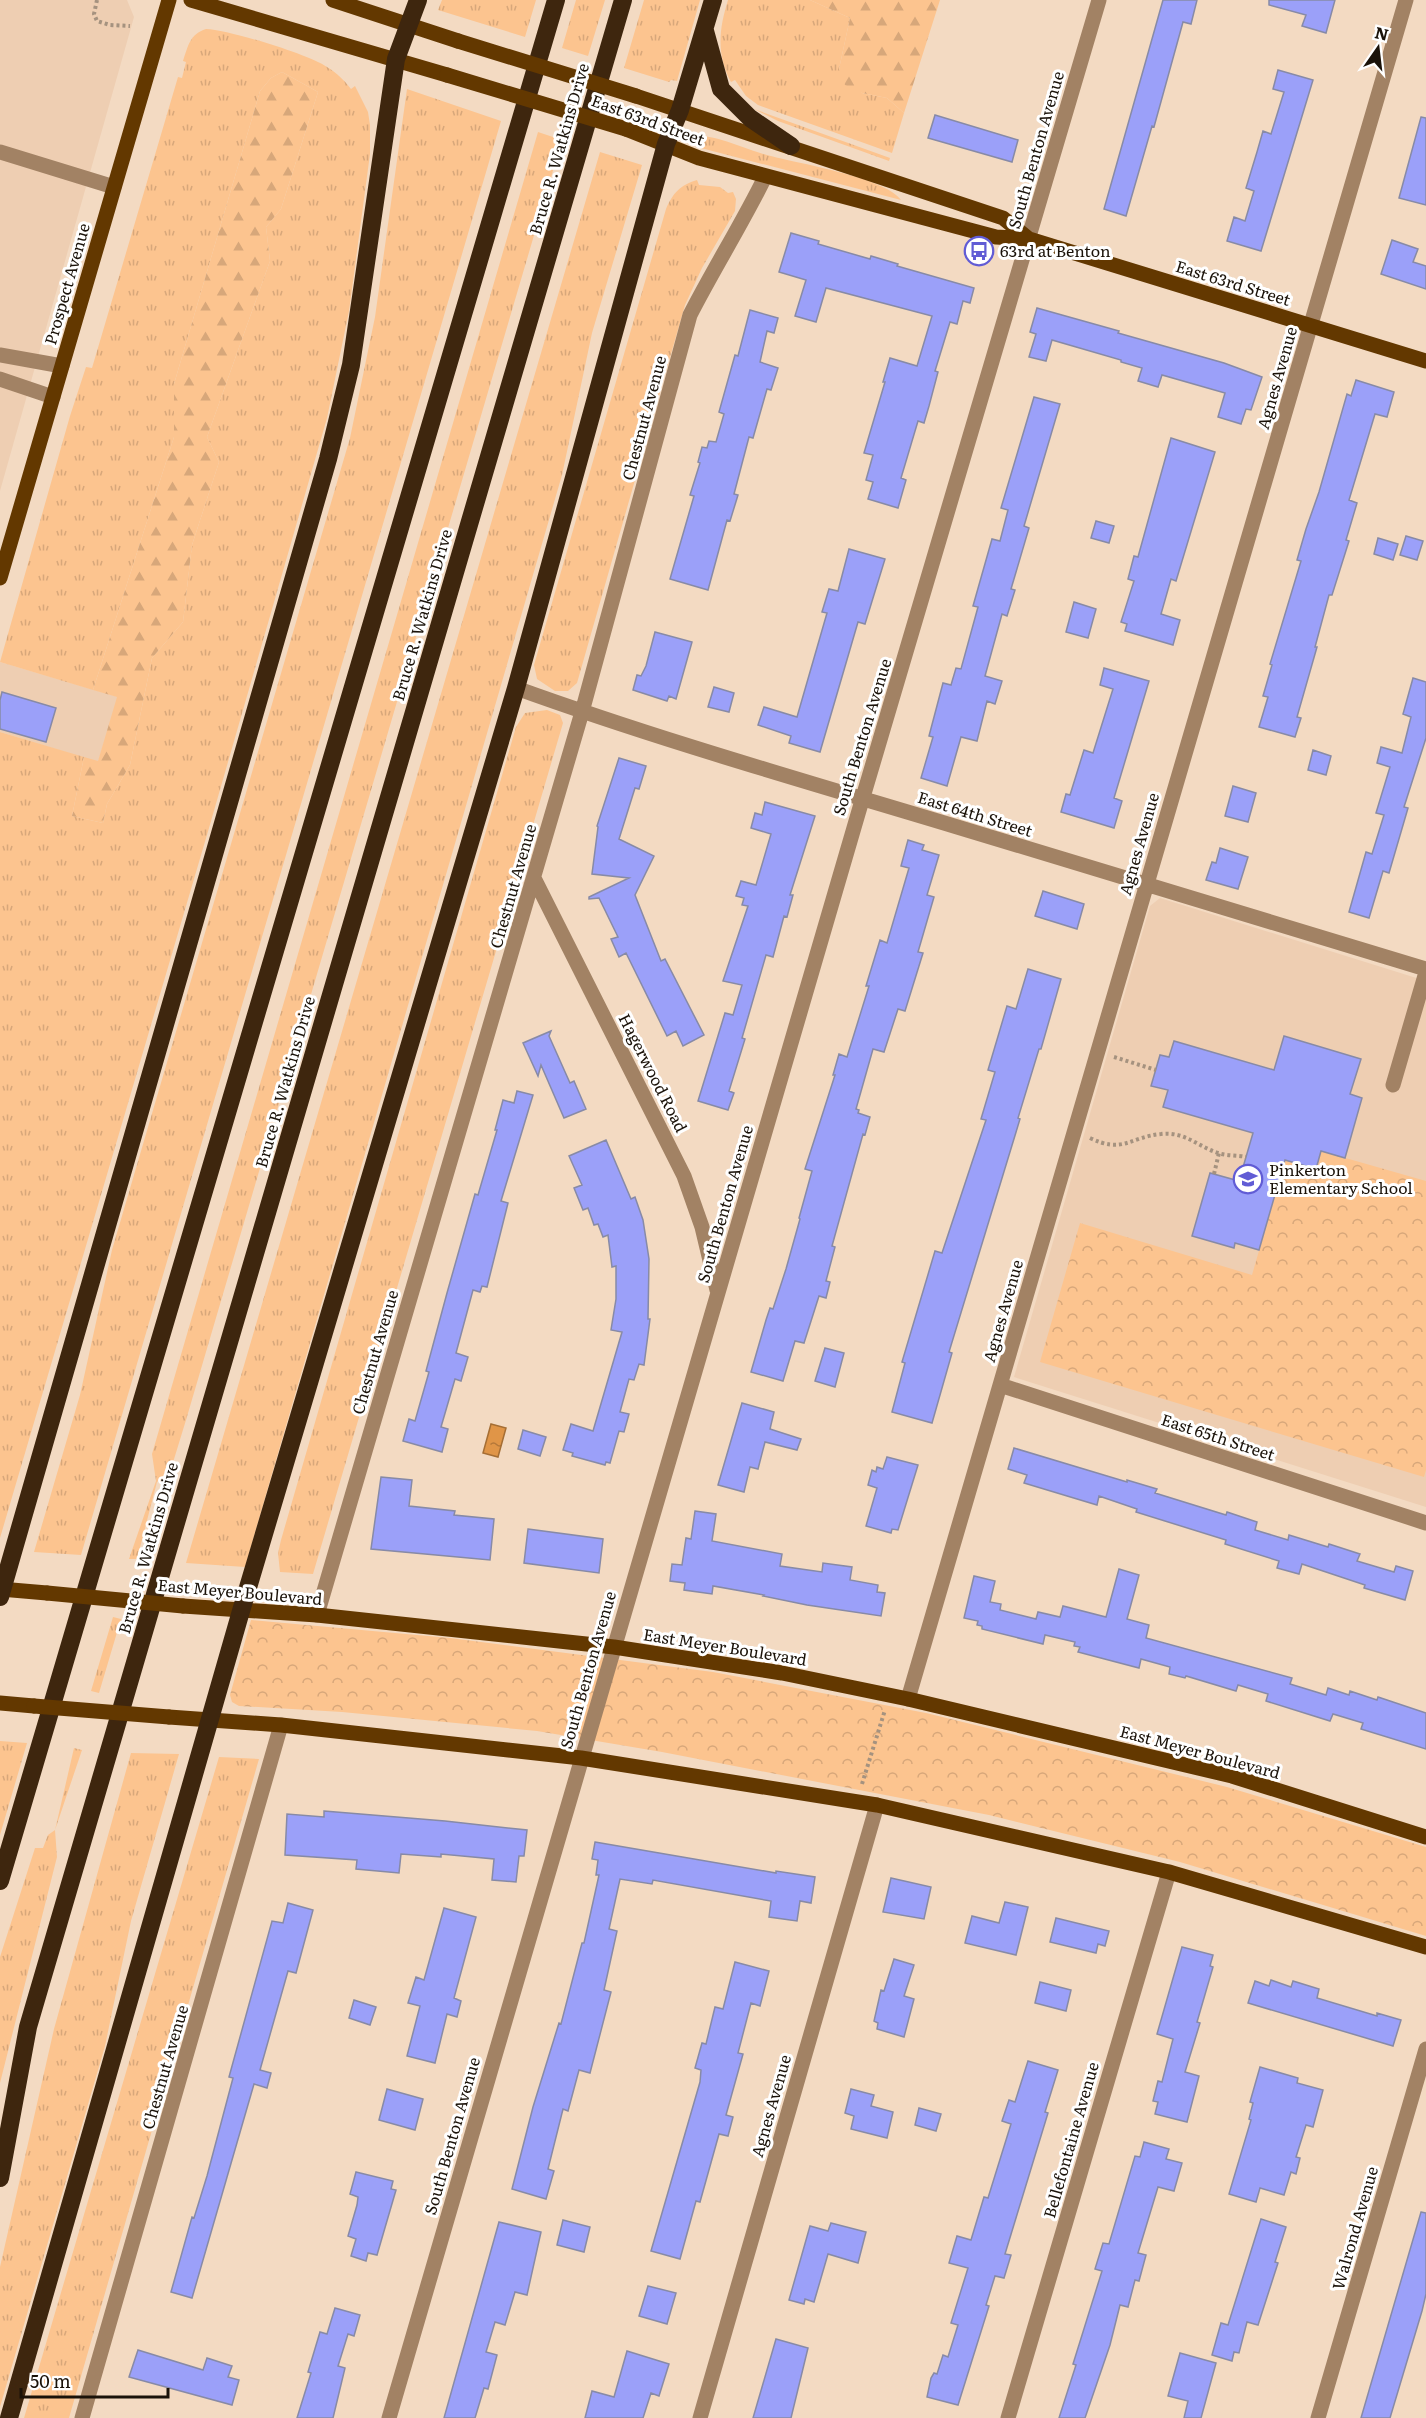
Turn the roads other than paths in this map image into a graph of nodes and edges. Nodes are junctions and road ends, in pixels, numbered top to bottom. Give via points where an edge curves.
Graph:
1 (169, 0) edge
2 (191, 0) edge
3 (333, 0) edge
4 (418, 0) edge
5 (556, 0) edge
6 (623, 0) edge
7 (713, 0) edge
8 (1098, 0) edge
9 (1406, 0) edge
10 (409, 25) junction
11 (704, 30) junction
12 (396, 59) junction
13 (680, 110) junction
14 (666, 144) junction
15 (791, 146) junction
16 (0, 152) edge
17 (765, 177) junction
18 (114, 187) junction
19 (1029, 239) junction
20 (1311, 326) junction
21 (0, 355) edge
22 (1426, 361) edge
23 (62, 366) junction
24 (0, 379) edge
25 (53, 398) junction
26 (0, 578) edge
27 (516, 688) junction
28 (582, 712) junction
29 (862, 799) junction
30 (534, 878) junction
31 (1147, 883) junction
32 (1426, 971) edge
33 (1392, 1085) dead end
34 (717, 1293) junction
35 (1000, 1385) junction
36 (1426, 1524) edge
37 (1, 1592) edge
38 (241, 1611) junction
39 (317, 1616) junction
40 (614, 1647) junction
41 (908, 1699) junction
42 (0, 1703) edge
43 (209, 1719) junction
44 (281, 1725) junction
45 (581, 1758) junction
46 (877, 1805) junction
47 (1426, 1837) edge
48 (1169, 1872) junction
49 (0, 1881) edge
50 (1426, 1947) edge
51 (1426, 2049) edge
52 (0, 2178) edge
53 (9, 2418) edge
54 (83, 2418) edge
55 (388, 2418) edge
56 (700, 2418) edge
57 (1008, 2418) edge
58 (1318, 2418) edge

1 - 18 main road, Prospect Avenue
2 - 12 main road, East 63rd Street
3 - 10 main road, East 63rd Street
4 - 10 highway
5 - 49 highway
6 - 52 highway, Bruce R. Watkins Drive via 28,2026
7 - 11 highway
8 - 19 street, South Benton Avenue
9 - 20 street, Agnes Avenue
10 - 12 highway
10 - 13 main road, East 63rd Street, bridge
11 - 13 highway
11 - 15 highway via 721,89 750,118
12 - 14 main road, East 63rd Street, bridge
12 - 37 highway via 351,365 331,448
13 - 14 highway
13 - 15 main road, East 63rd Street
14 - 17 main road, East 63rd Street
14 - 27 highway
15 - 19 main road, East 63rd Street via 1003,218
16 - 18 street
17 - 19 main road, East 63rd Street via 996,237
17 - 28 street, Chestnut Avenue via 690,315
18 - 23 main road, Prospect Avenue
19 - 20 main road, East 63rd Street
19 - 29 street, South Benton Avenue
20 - 22 main road, East 63rd Street
20 - 31 street, Agnes Avenue
21 - 23 street
23 - 25 main road, Prospect Avenue
24 - 25 street
25 - 26 main road, Prospect Avenue
27 - 28 street, East 64th Street
27 - 38 highway
28 - 29 street, East 64th Street
28 - 30 street, Chestnut Avenue
29 - 31 street, East 64th Street
29 - 34 street, South Benton Avenue
30 - 34 street, Hagerwood Road via 684,1176 702,1227
30 - 39 street, Chestnut Avenue
31 - 32 street, East 64th Street
31 - 35 street, Agnes Avenue
32 - 33 street
34 - 40 street, South Benton Avenue
35 - 36 street, East 65th Street
35 - 41 street, Agnes Avenue
37 - 38 main road, East Meyer Boulevard, bridge
38 - 39 main road, East Meyer Boulevard
38 - 43 highway
39 - 40 main road, East Meyer Boulevard
40 - 41 main road, East Meyer Boulevard via 782,1673
40 - 45 street, South Benton Avenue
41 - 47 main road, East Meyer Boulevard via 1232,1776
42 - 43 main road, bridge
43 - 44 main road
43 - 53 highway
44 - 45 main road
44 - 54 street, Chestnut Avenue
45 - 46 main road
45 - 55 street, South Benton Avenue
46 - 48 main road
46 - 56 street, Agnes Avenue
48 - 50 main road
48 - 57 street, Bellefontaine Avenue
51 - 58 street, Walrond Avenue

